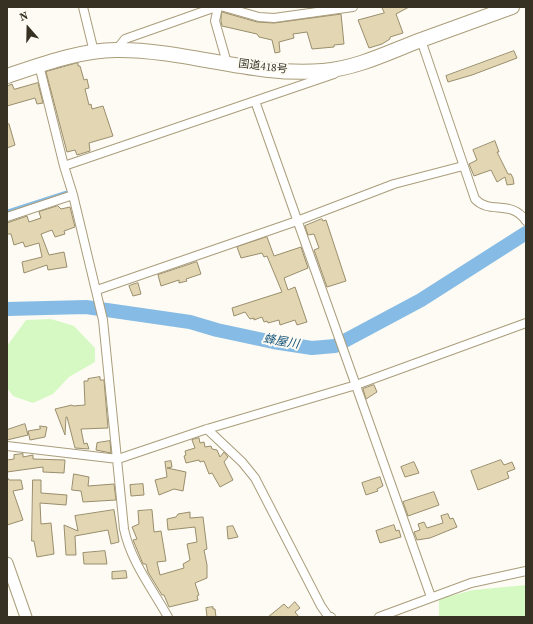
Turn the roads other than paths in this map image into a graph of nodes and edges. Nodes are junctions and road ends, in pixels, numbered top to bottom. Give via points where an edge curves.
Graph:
1 (83, 7) edge
2 (217, 7) edge
3 (224, 7) edge
4 (353, 7) edge
5 (512, 7) edge
6 (421, 40) junction
7 (117, 49) junction
8 (94, 52) junction
9 (227, 63) junction
10 (40, 65) junction
11 (343, 68) junction
12 (7, 76) edge
13 (255, 101) junction
14 (64, 166) junction
15 (463, 166) junction
16 (73, 195) junction
17 (7, 218) edge
18 (524, 219) edge
19 (297, 221) junction
20 (98, 294) junction
21 (526, 323) edge
22 (356, 384) junction
23 (207, 429) junction
24 (7, 446) edge
25 (118, 459) junction
26 (7, 563) edge
27 (526, 571) edge
28 (431, 597) junction
29 (26, 617) edge
30 (168, 617) edge
31 (331, 617) edge
32 (379, 617) edge

1 - 8 street
2 - 7 street via 125,39
2 - 9 street via 215,21
3 - 4 street via 259,17 274,18
5 - 6 highway, 国道418号
6 - 11 highway, 国道418号
6 - 15 street
7 - 8 highway, 国道418号
7 - 9 highway, 国道418号
8 - 10 highway, 国道418号
9 - 11 highway, 国道418号 via 290,71
10 - 12 highway, 国道418号
10 - 14 street
11 - 13 street via 329,76
13 - 14 street
13 - 19 street
14 - 16 street
15 - 18 street via 479,204 512,208
15 - 19 street via 394,184
16 - 17 street
16 - 20 street
19 - 20 street
19 - 22 street
20 - 25 street
21 - 22 street
22 - 23 street
22 - 28 street
23 - 25 street
23 - 31 street via 255,478 321,606
24 - 25 street
25 - 30 street via 127,543 138,568
26 - 29 street
27 - 28 street via 471,583
28 - 32 street

